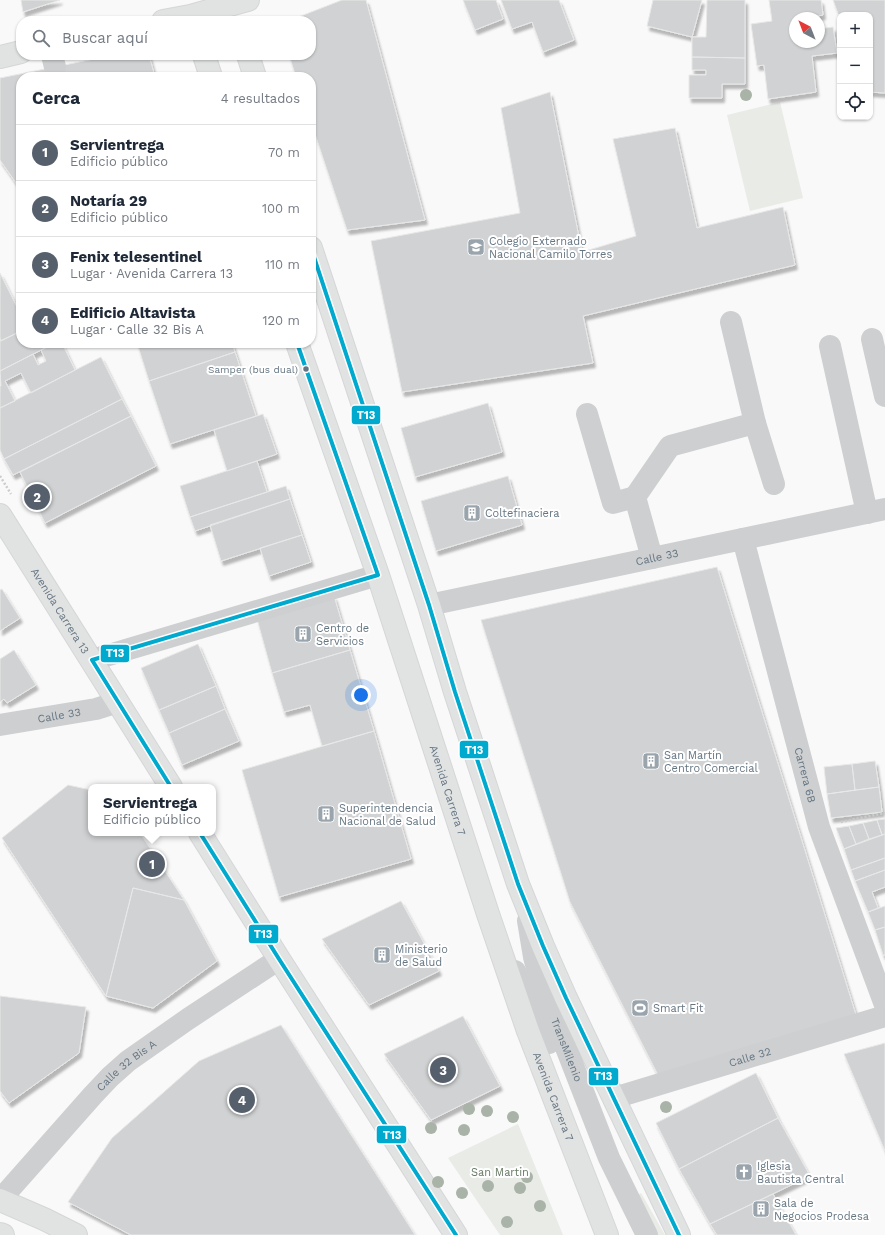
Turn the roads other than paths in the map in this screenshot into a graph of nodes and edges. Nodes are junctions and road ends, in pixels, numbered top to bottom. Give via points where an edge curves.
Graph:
1 (237, 6) edge
2 (189, 12) edge
3 (177, 16) edge
4 (16, 53) edge
5 (0, 57) edge
6 (206, 60) edge
7 (250, 60) edge
8 (209, 72) edge
9 (254, 72) edge
10 (316, 263) edge
11 (731, 322) dead end
12 (872, 339) dead end
13 (830, 346) dead end
14 (299, 348) edge
15 (885, 396) edge
16 (587, 414) dead end
17 (755, 423) junction
18 (774, 484) dead end
19 (635, 497) junction
20 (876, 511) edge
21 (0, 515) edge
22 (743, 539) junction
23 (652, 558) junction
24 (378, 575) junction
25 (429, 605) junction
26 (92, 660) junction
27 (118, 702) junction
28 (0, 725) edge
29 (169, 784) edge
30 (202, 836) edge
31 (526, 903) junction
32 (488, 914) junction
33 (279, 960) junction
34 (885, 1005) edge
35 (885, 1016) edge
36 (614, 1098) junction
37 (0, 1200) edge
38 (0, 1234) edge
39 (3, 1235) edge
40 (76, 1235) edge
41 (456, 1235) edge
42 (607, 1235) edge
43 (636, 1235) edge
44 (647, 1235) edge
45 (679, 1235) edge

1 - 2 main road
2 - 3 main road
4 - 5 main road
6 - 8 main road
7 - 9 main road
10 - 25 main road
11 - 17 street
12 - 15 street
13 - 20 street
14 - 24 main road, Avenida Carrera 7
16 - 19 street via 612,503
17 - 18 street
17 - 19 street via 670,446
19 - 23 street
20 - 22 street, Calle 33
21 - 26 main road, Avenida Carrera 13
22 - 23 street, Calle 33
22 - 34 street, Carrera 6B via 819,827
23 - 25 street, Calle 33
24 - 26 street
24 - 32 main road, Avenida Carrera 7
25 - 31 main road via 455,692
26 - 27 main road, Avenida Carrera 13
27 - 28 street, Calle 33
27 - 29 main road, Avenida Carrera 13
30 - 33 main road
31 - 36 main road via 566,998
31 - 44 street, TransMilenio via 534,957 542,986 610,1158
32 - 42 main road, Avenida Carrera 7 via 528,1031
32 - 43 street, TransMilenio
33 - 37 street, Calle 32 Bis A via 188,1019 110,1077
33 - 41 main road
35 - 36 street, Calle 32
36 - 45 main road
37 - 40 main road
38 - 39 main road

